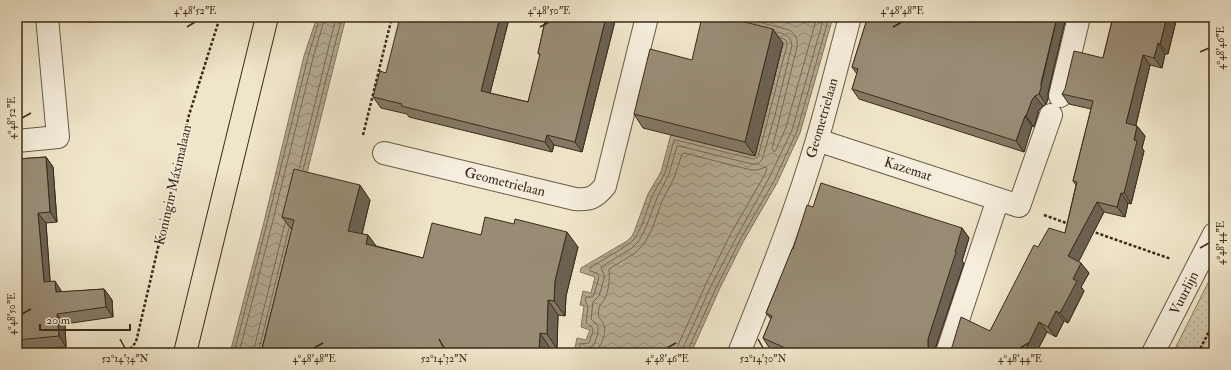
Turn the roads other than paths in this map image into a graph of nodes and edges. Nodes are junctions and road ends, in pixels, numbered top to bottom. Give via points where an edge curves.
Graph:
1 (47, 17) edge
2 (266, 17) edge
3 (647, 17) edge
4 (850, 17) edge
5 (1079, 17) edge
6 (817, 140) junction
7 (17, 141) edge
8 (384, 152) road end
9 (998, 199) junction
10 (1214, 234) edge
11 (186, 353) edge
12 (739, 353) edge
13 (947, 353) edge
14 (1153, 353) edge

1 - 7 street via 58,137
2 - 11 main road
3 - 8 street, Geometrielaan via 605,186 599,194 587,200 574,199
4 - 6 street, Geometrielaan
5 - 9 street, Kazemat via 1056,105 1019,206
6 - 9 street, Kazemat
6 - 12 street, Geometrielaan via 767,283
9 - 13 street
10 - 14 street, Vuurlijn

